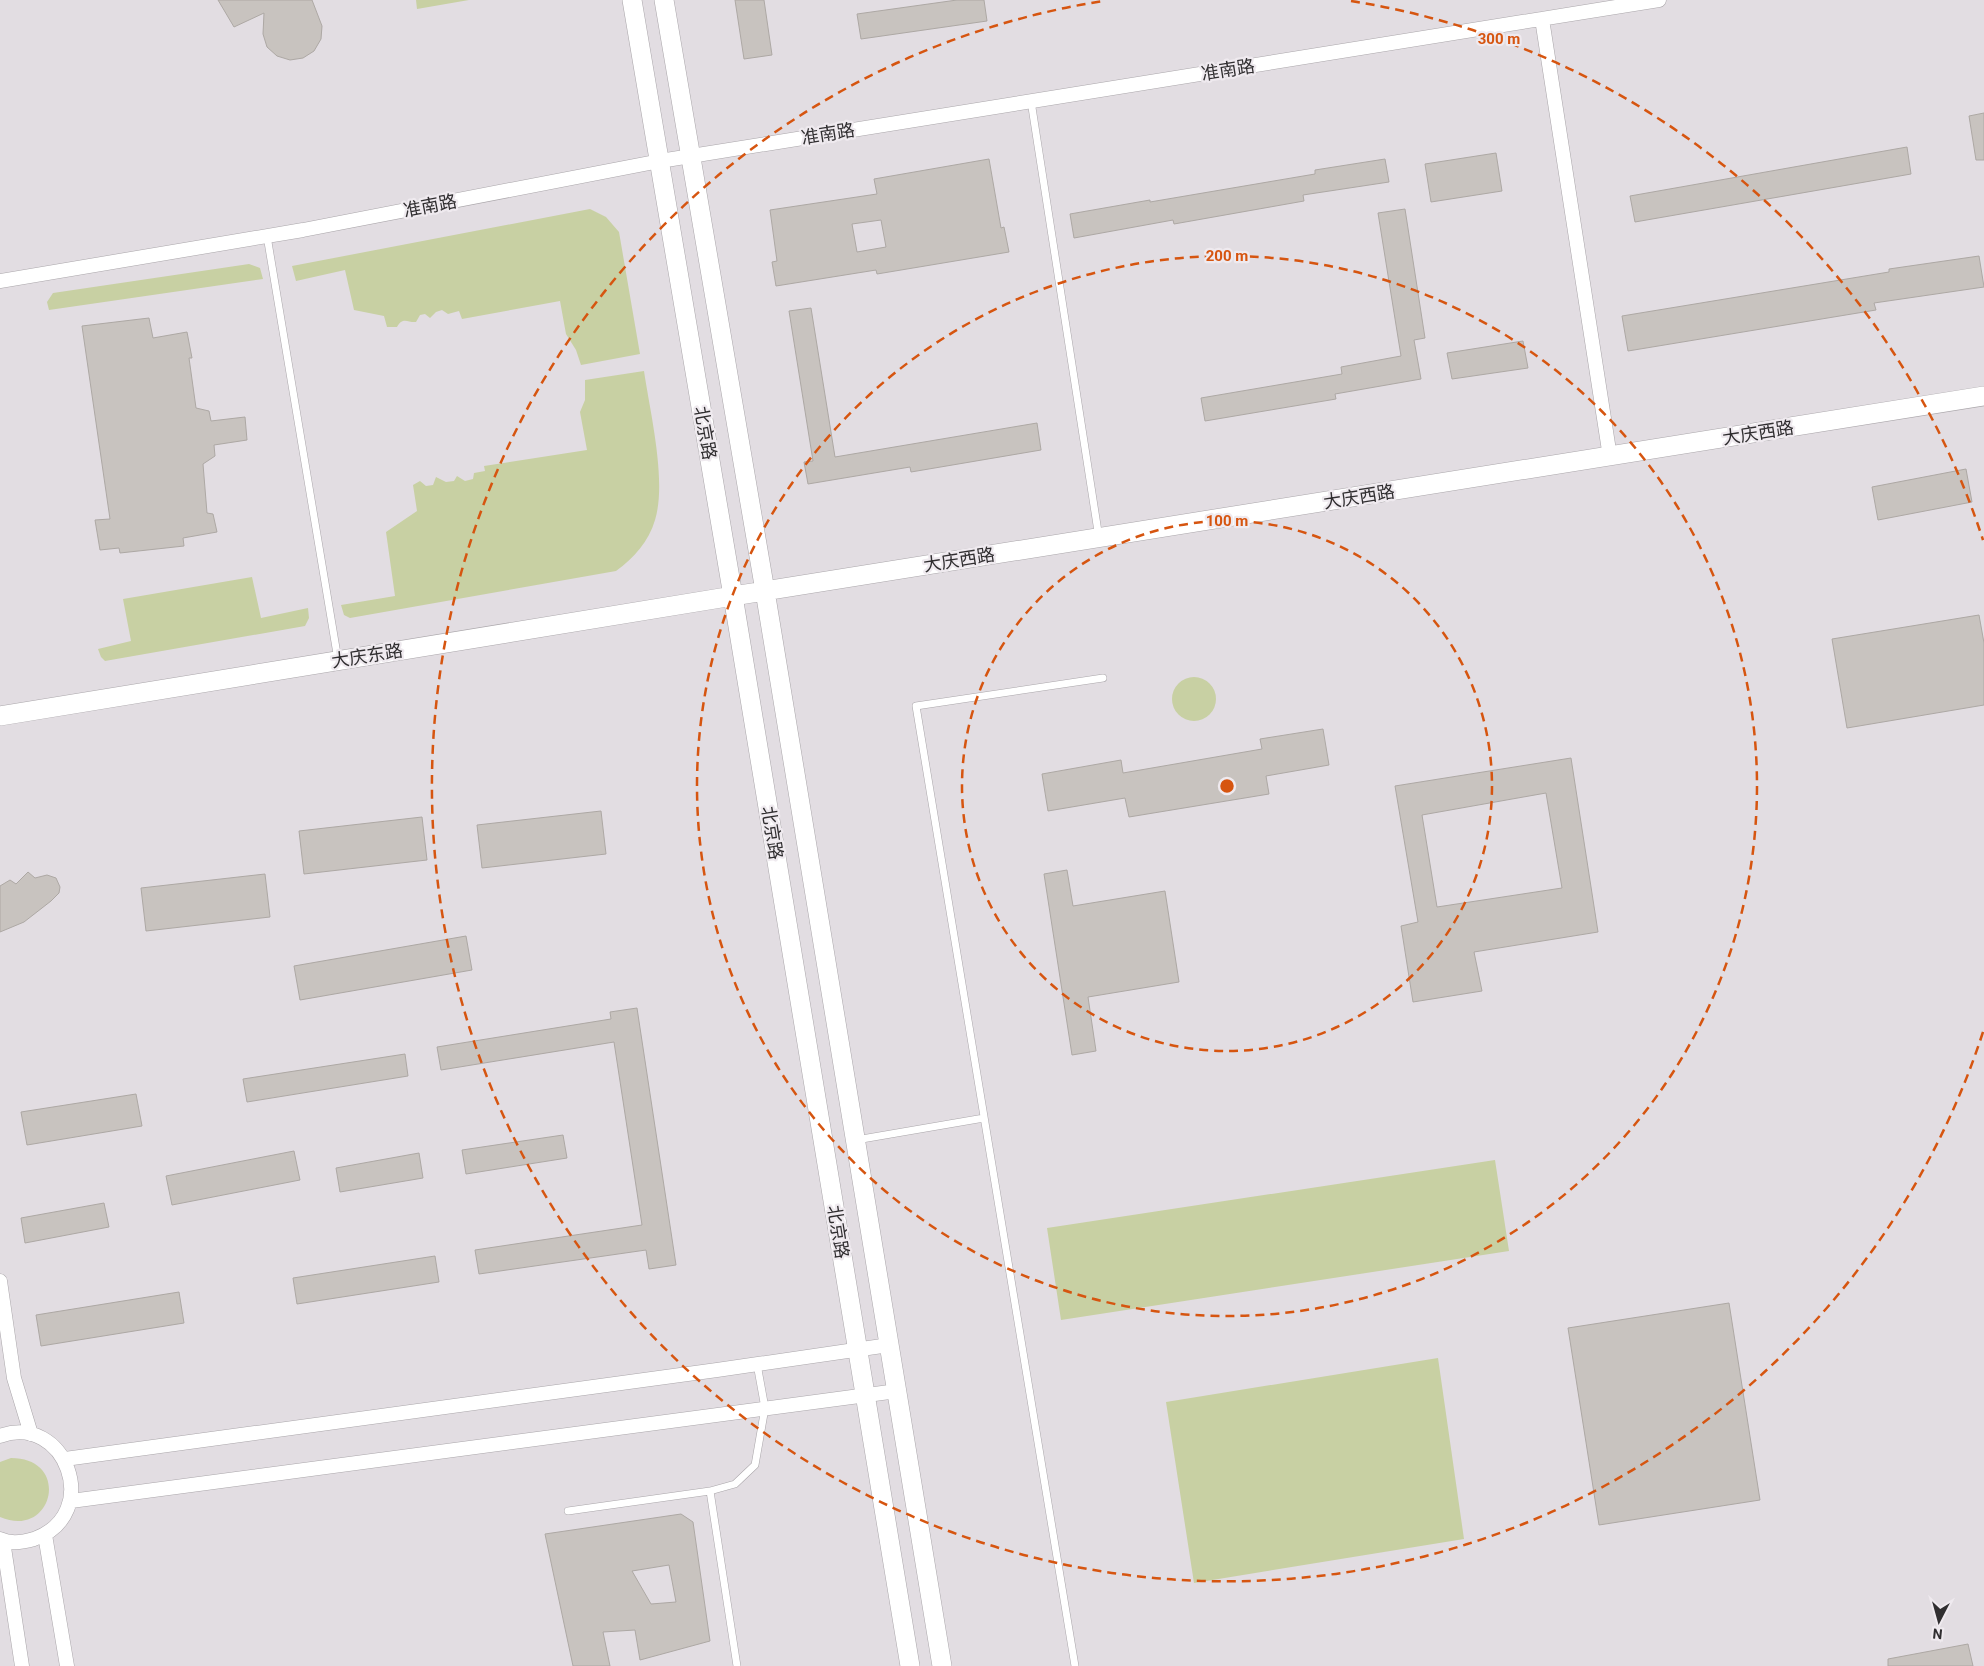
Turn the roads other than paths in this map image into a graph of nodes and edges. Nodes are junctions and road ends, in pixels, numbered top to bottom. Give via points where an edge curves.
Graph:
1 (632, 0) edge
2 (664, 0) edge
3 (1659, 0) edge
4 (1542, 19) junction
5 (1031, 102) junction
6 (690, 156) junction
7 (660, 161) junction
8 (268, 236) junction
9 (0, 281) edge
10 (1984, 396) edge
11 (1610, 457) junction
12 (1099, 538) junction
13 (764, 591) junction
14 (733, 596) junction
15 (338, 661) junction
16 (1103, 678) dead end
17 (0, 716) edge
18 (984, 1118) junction
19 (855, 1140) junction
20 (0, 1281) edge
21 (889, 1344) junction
22 (858, 1349) junction
23 (757, 1364) junction
24 (896, 1391) junction
25 (865, 1395) junction
26 (765, 1408) junction
27 (31, 1434) junction
28 (0, 1436) edge
29 (64, 1459) junction
30 (710, 1491) junction
31 (71, 1501) junction
32 (568, 1511) dead end
33 (45, 1535) junction
34 (2, 1540) edge
35 (22, 1666) edge
36 (67, 1666) edge
37 (737, 1666) edge
38 (910, 1666) edge
39 (942, 1666) edge
40 (1075, 1666) edge

1 - 7 main road, 北京路
2 - 6 main road, 北京路
3 - 4 street, 准南路
4 - 5 street, 准南路
4 - 11 street
5 - 6 street, 准南路
5 - 12 lane
6 - 7 street, 准南路
6 - 13 main road, 北京路
7 - 8 street, 准南路
7 - 14 main road, 北京路
8 - 9 street, 准南路
8 - 15 lane
10 - 11 main road, 大庆西路
11 - 12 main road, 大庆西路
12 - 13 main road, 大庆西路
13 - 14 main road, 大庆西路
13 - 19 main road, 北京路
14 - 15 main road, 大庆东路
14 - 22 main road, 北京路
15 - 17 main road, 大庆东路
16 - 18 lane via 916,706
18 - 19 lane
18 - 40 lane
19 - 21 main road, 北京路
20 - 27 street via 14,1378
21 - 22 street
21 - 24 main road, 北京路
22 - 23 street
22 - 25 main road, 北京路
23 - 26 lane
23 - 29 street
24 - 25 street
24 - 39 main road, 北京路
25 - 26 street
25 - 38 main road, 北京路
26 - 30 lane via 755,1465 735,1484
26 - 31 street
27 - 28 street via 9,1432
27 - 29 street via 50,1443
29 - 31 street via 72,1479
30 - 32 lane
30 - 37 lane
31 - 33 street via 61,1520
33 - 34 street via 25,1542
33 - 36 street
34 - 35 street

